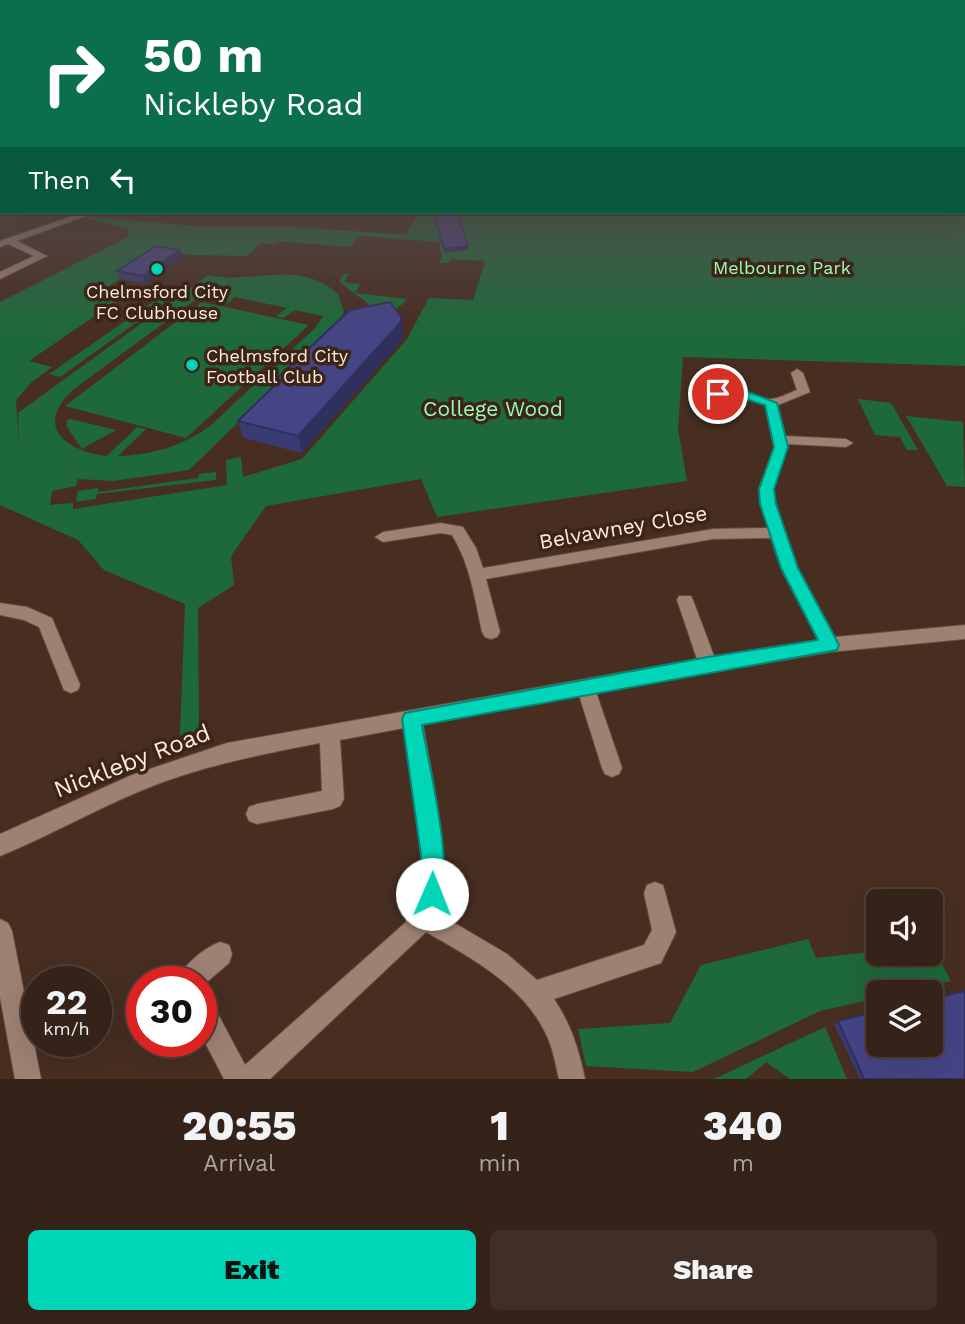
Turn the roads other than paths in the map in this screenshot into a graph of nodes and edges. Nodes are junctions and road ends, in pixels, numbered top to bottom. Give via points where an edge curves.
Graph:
1 (46, 228) edge
2 (4, 243) edge
3 (0, 276) edge
4 (797, 373) dead end
5 (718, 394) dead end
6 (771, 403) junction
7 (781, 440) junction
8 (846, 443) dead end
9 (777, 533) junction
10 (383, 537) dead end
11 (477, 575) junction
12 (685, 600) dead end
13 (0, 609) edge
14 (491, 632) dead end
15 (965, 632) edge
16 (830, 645) junction
17 (708, 664) junction
18 (71, 685) dead end
19 (585, 686) junction
20 (412, 719) junction
21 (330, 734) junction
22 (612, 768) dead end
23 (257, 814) dead end
24 (0, 845) edge
25 (655, 893) dead end
26 (423, 918) junction
27 (0, 931) edge
28 (220, 954) dead end
29 (206, 966) edge
30 (536, 993) junction
31 (217, 1040) edge
32 (28, 1079) edge
33 (237, 1079) edge
34 (250, 1079) edge
35 (572, 1079) edge

1 - 2 street
2 - 3 street via 42,256
4 - 6 street via 804,392
5 - 6 street via 743,394
6 - 7 street
7 - 8 street
7 - 9 street via 766,489
9 - 11 street, Belvawney Close via 712,534
9 - 16 street via 799,590
10 - 11 street via 441,528 457,531
11 - 14 street
12 - 17 street
13 - 18 street via 46,623
15 - 16 street, Nickleby Road
16 - 17 street, Nickleby Road
17 - 19 street, Nickleby Road
19 - 20 street, Nickleby Road
19 - 22 street
20 - 21 street, Nickleby Road
20 - 26 street via 433,874
21 - 23 street via 334,799
21 - 24 street, Nickleby Road via 227,752 173,768 73,808
25 - 30 street via 664,932 652,954
26 - 30 street via 511,969
26 - 34 street
27 - 32 street
28 - 29 street
30 - 35 street via 565,1050
31 - 33 street

